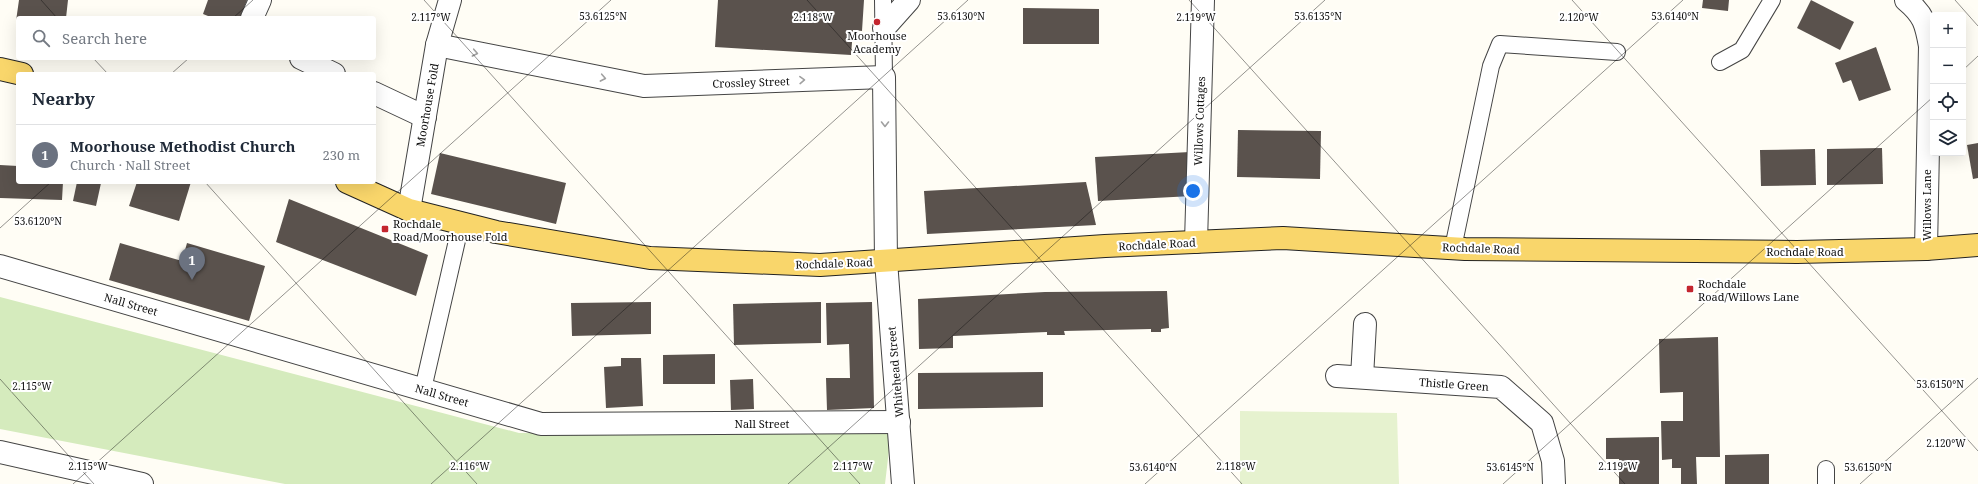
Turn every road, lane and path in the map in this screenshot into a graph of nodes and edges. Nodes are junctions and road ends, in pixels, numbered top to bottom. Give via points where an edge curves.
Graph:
1 (260, 0) edge
2 (450, 0) edge
3 (884, 0) edge
4 (909, 0) edge
5 (1203, 0) edge
6 (1772, 0) edge
7 (1906, 0) edge
8 (253, 16) edge
9 (884, 28) junction
10 (437, 46) junction
11 (1617, 52) dead end
12 (305, 60) edge
13 (1720, 62) dead end
14 (0, 69) edge
15 (330, 72) edge
16 (16, 73) edge
17 (884, 77) junction
18 (376, 94) edge
19 (425, 117) junction
20 (352, 184) edge
21 (409, 210) junction
22 (461, 223) junction
23 (1196, 242) junction
24 (1978, 245) edge
25 (1453, 248) junction
26 (1926, 249) junction
27 (886, 261) junction
28 (0, 266) edge
29 (1365, 324) dead end
30 (1337, 376) dead end
31 (1362, 377) junction
32 (423, 389) junction
33 (899, 422) junction
34 (0, 452) edge
35 (142, 484) edge
36 (903, 484) edge
37 (1554, 484) edge

1 - 8 street
2 - 10 street, Moorhouse Fold
3 - 9 lane
4 - 9 street
5 - 23 street, Willows Cottages
6 - 13 lane via 1742,50
7 - 26 street, Willows Lane via 1920,13 1927,28 1930,46
9 - 17 lane
10 -> 17 street, Crossley Street via 644,86
10 - 19 street, Moorhouse Fold
11 - 25 lane via 1500,44 1491,66
12 - 15 street
14 - 16 main road
17 -> 27 street
18 - 19 street
19 - 21 street, Moorhouse Fold
20 - 21 main road, Rochdale Road
21 - 22 main road, Rochdale Road
22 - 27 main road, Rochdale Road via 496,232 650,258 820,265
22 - 32 lane
23 - 25 main road, Rochdale Road via 1283,238
23 - 27 main road, Rochdale Road
24 - 26 main road, Rochdale Road
25 - 26 main road, Rochdale Road via 1797,252
27 - 33 street, Whitehead Street
28 - 32 street, Nall Street
29 - 31 street
30 - 31 street, Thistle Green
31 - 37 street, Thistle Green via 1501,387 1542,423 1553,461
32 - 33 street, Nall Street via 541,424
33 - 36 street, Whitehead Street
34 - 35 street

